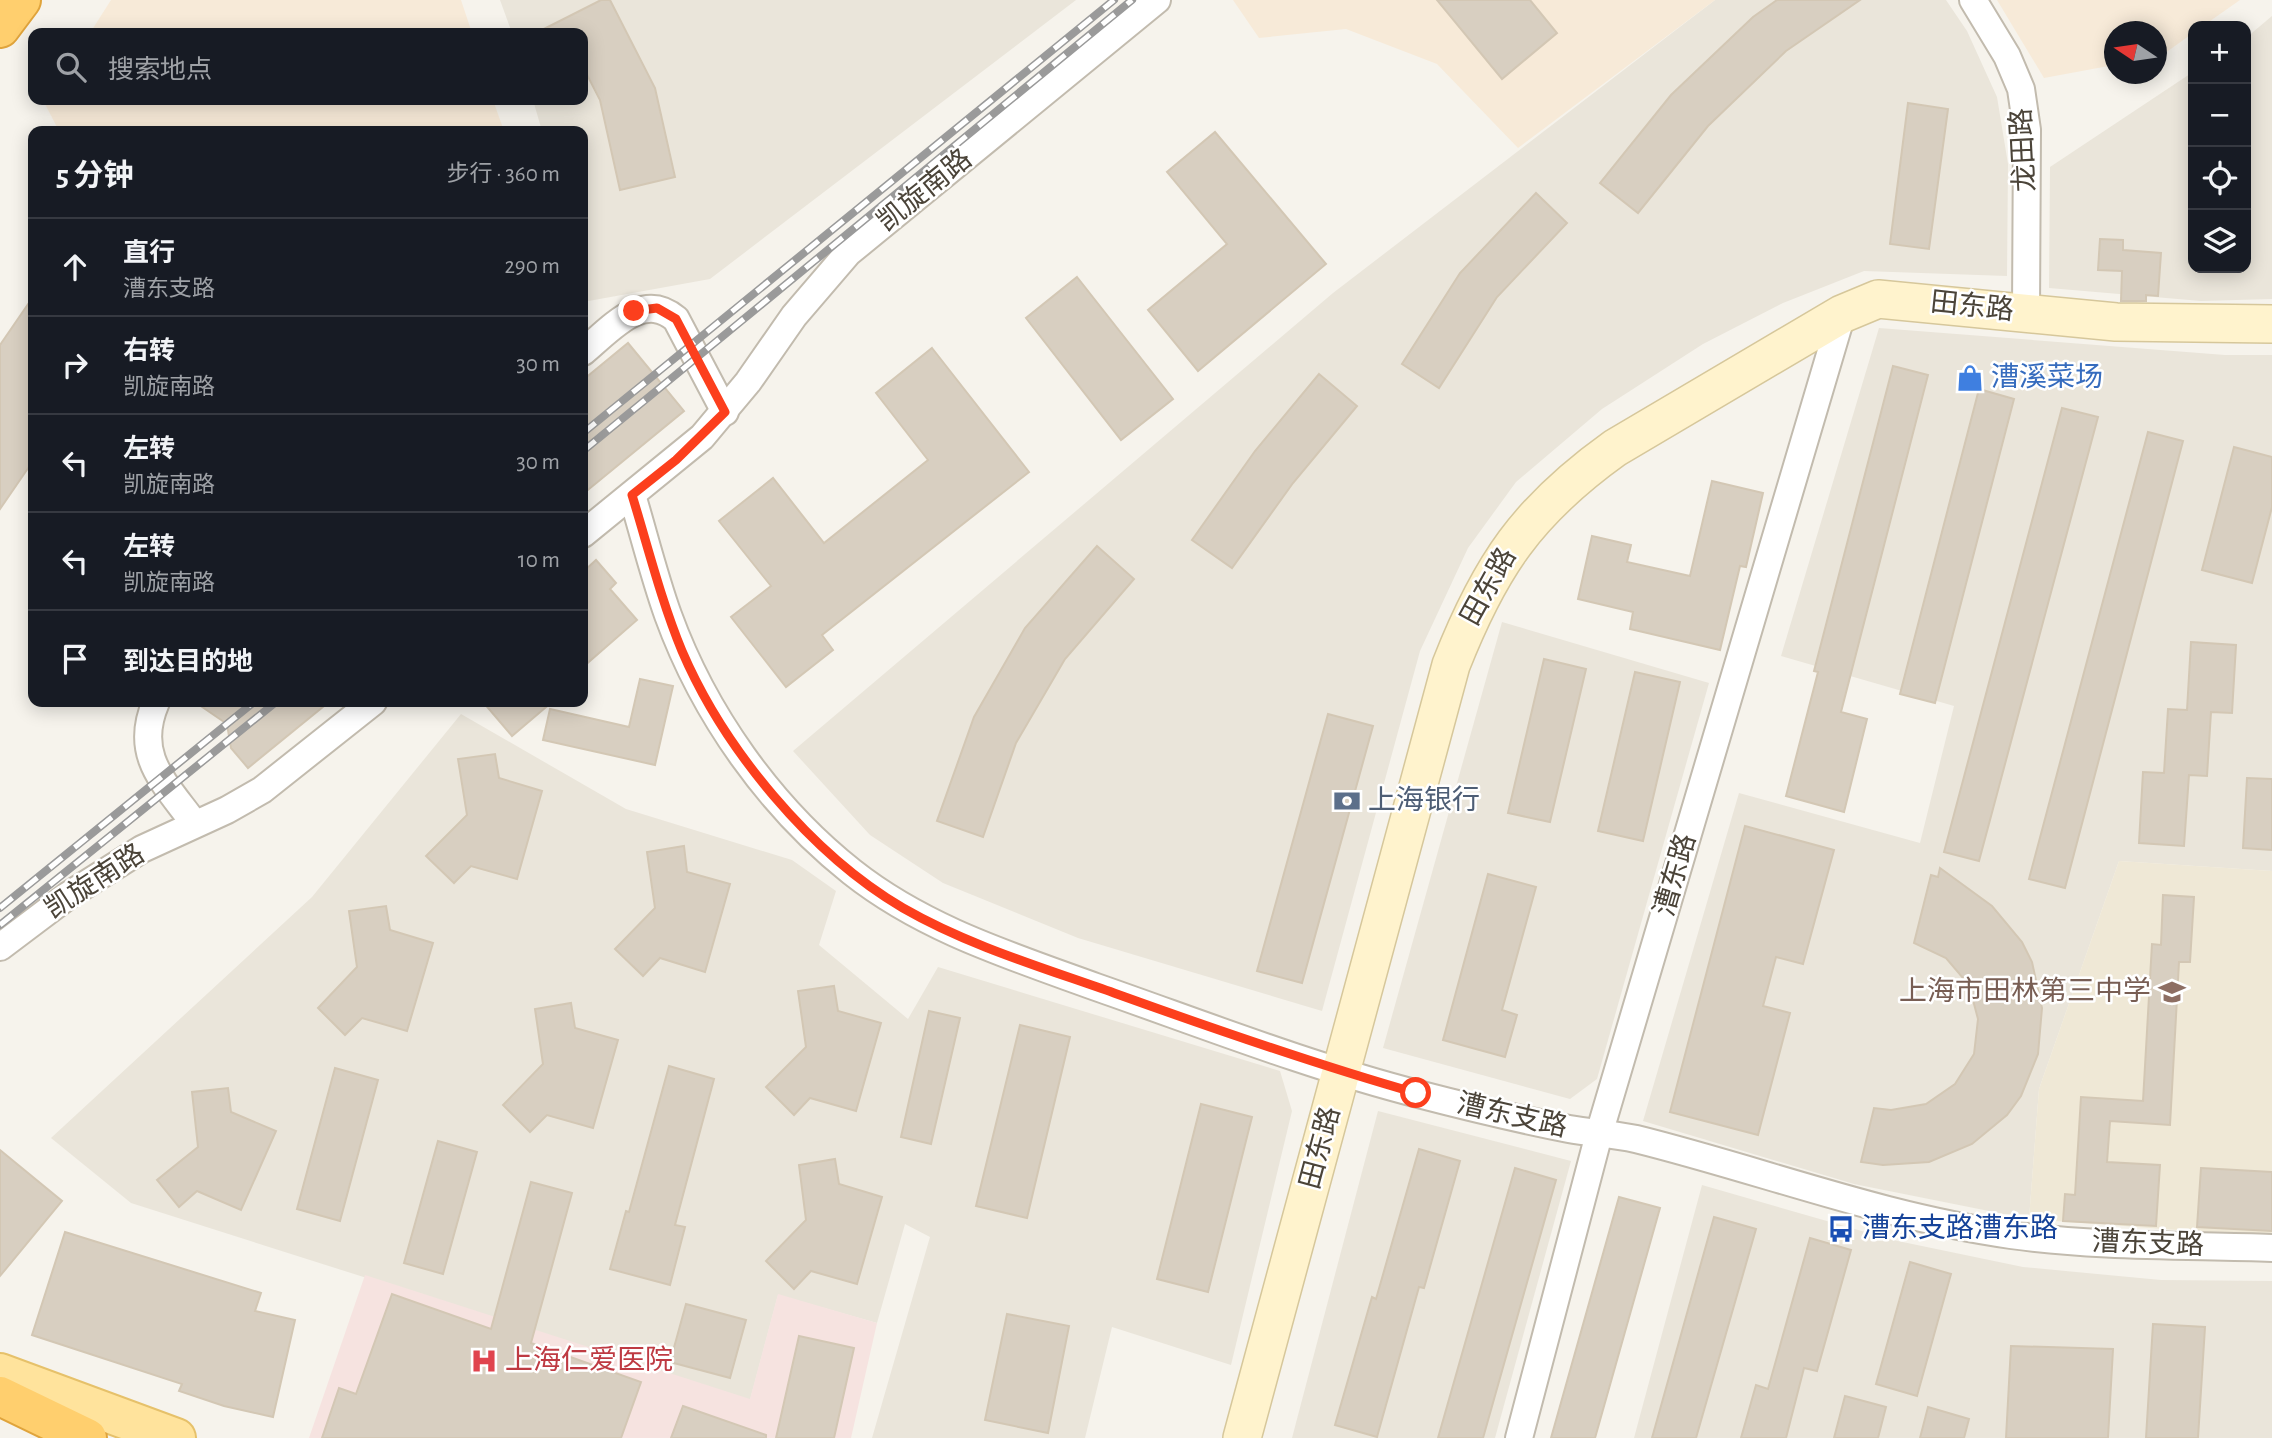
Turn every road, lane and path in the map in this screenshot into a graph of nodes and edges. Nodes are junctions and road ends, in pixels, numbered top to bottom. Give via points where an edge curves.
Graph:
1 (12, 0) edge
2 (21, 0) edge
3 (1157, 0) edge
4 (1973, 0) edge
5 (0, 19) edge
6 (0, 28) edge
7 (2026, 312) junction
8 (1842, 314) junction
9 (2272, 324) edge
10 (588, 348) edge
11 (725, 412) junction
12 (632, 495) junction
13 (588, 530) edge
14 (154, 707) edge
15 (367, 707) edge
16 (194, 823) junction
17 (0, 947) edge
18 (1342, 1071) junction
19 (1599, 1134) junction
20 (2272, 1248) edge
21 (0, 1373) edge
22 (0, 1396) edge
23 (0, 1409) edge
24 (86, 1438) edge
25 (176, 1438) edge
26 (1242, 1438) edge
27 (1519, 1438) edge

1 - 5 highway
2 - 6 highway
3 - 11 street, 凯旋南路 via 848,253 794,316
4 - 7 street, 龙田路 via 2021,89 2027,130
7 - 8 street, 田东路 via 1878,299
7 - 9 street, 田东路 via 2116,322
8 - 18 street, 田东路 via 1603,456 1540,508 1506,551 1474,607 1451,665
8 - 19 street, 漕东路
10 - 11 street via 634,311 645,307 668,312
11 - 12 street, 凯旋南路
12 - 13 street, 凯旋南路
12 - 18 street, 漕东支路 via 667,613 719,722 797,820 849,870 902,907 953,933
14 - 16 street via 147,740 151,760
15 - 16 street, 凯旋南路 via 262,790
16 - 17 street, 凯旋南路 via 106,871
18 - 19 street, 漕东支路 via 1416,1093
18 - 26 street, 田东路
19 - 20 street, 漕东支路 via 1634,1139 1850,1200 1979,1230 2062,1241
19 - 27 street, 漕东路
21 - 25 main road
22 - 24 highway
23 - 24 highway

